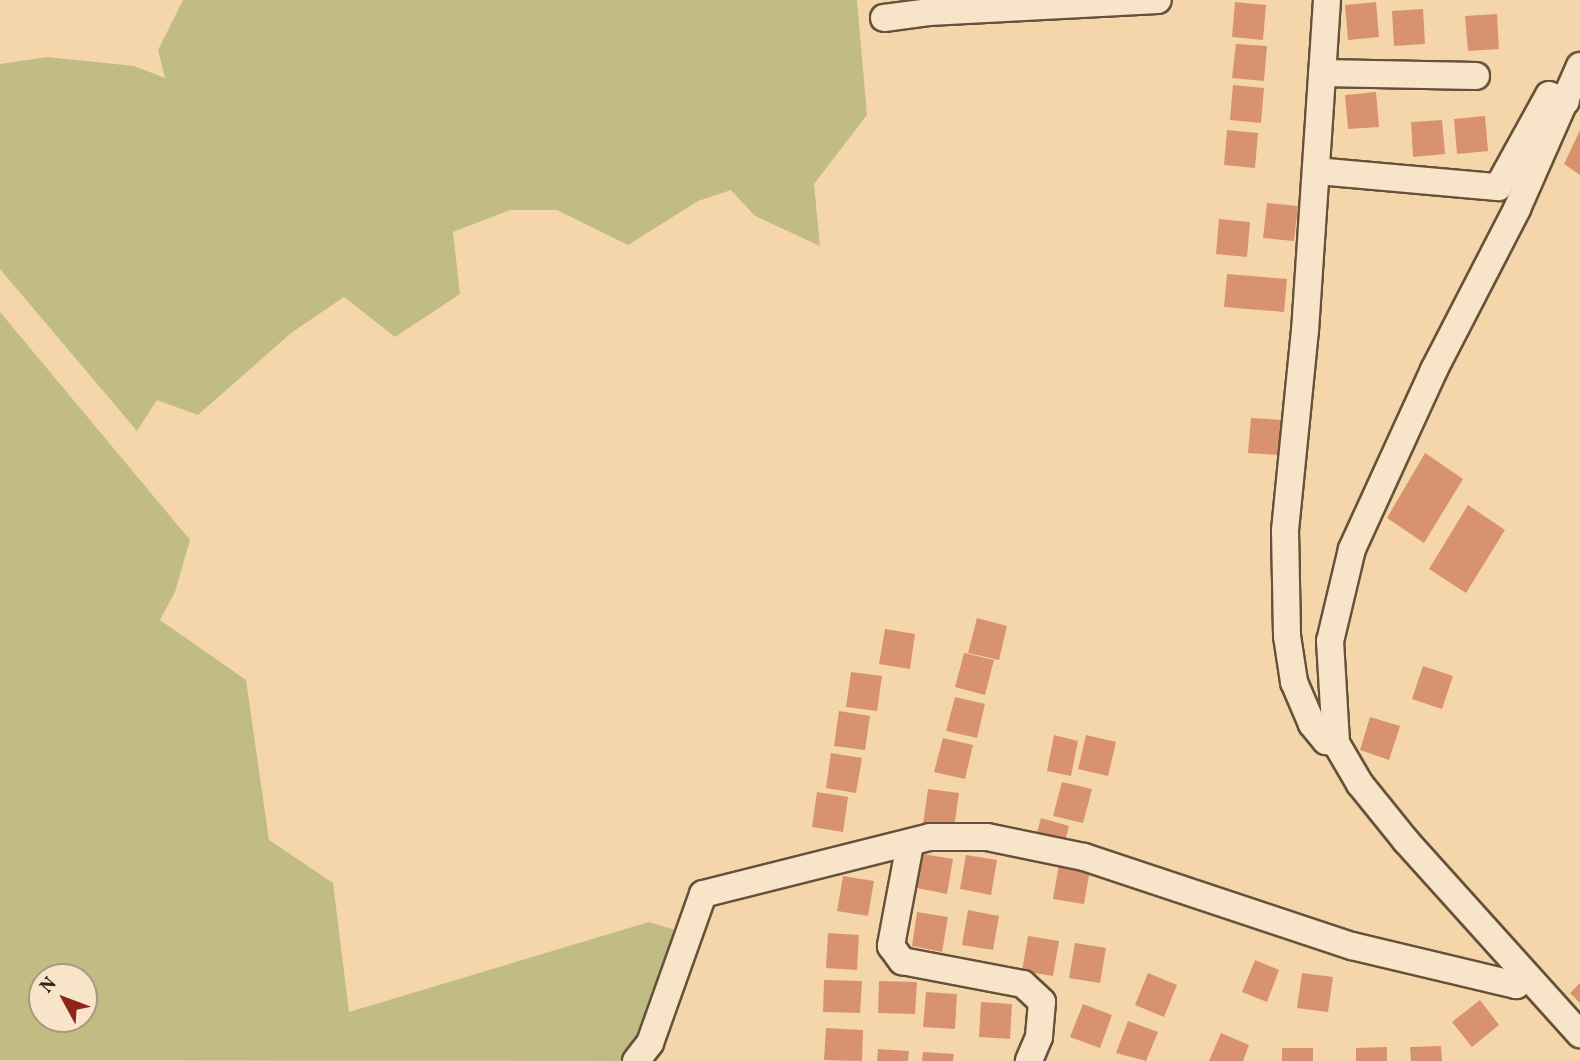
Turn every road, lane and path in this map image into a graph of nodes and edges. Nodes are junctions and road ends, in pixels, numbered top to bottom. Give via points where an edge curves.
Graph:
1 (1158, 0) edge
2 (1327, 0) edge
3 (1044, 4) edge
4 (929, 6) edge
5 (884, 18) dead end
6 (1580, 66) edge
7 (1322, 73) junction
8 (1476, 76) dead end
9 (1566, 102) junction
10 (1317, 171) junction
11 (1336, 743) junction
12 (910, 845) junction
13 (1527, 975) junction
14 (1580, 1034) edge
15 (636, 1061) edge
16 (1030, 1061) edge

1 - 3 street
2 - 7 street
3 - 4 street
4 - 5 street
6 - 9 street
7 - 8 street
7 - 10 street
9 - 10 street via 1549,95 1499,187
9 - 11 street via 1352,549 1330,641
10 - 11 street via 1285,530 1287,636 1294,682 1312,724 1326,741
11 - 13 street via 1381,813
12 - 13 street via 930,837 987,838 1084,857 1352,946 1516,985
12 - 15 street via 847,855 703,894 650,1043
12 - 16 street via 891,946 902,961 1023,984 1042,1002 1039,1037
13 - 14 street

